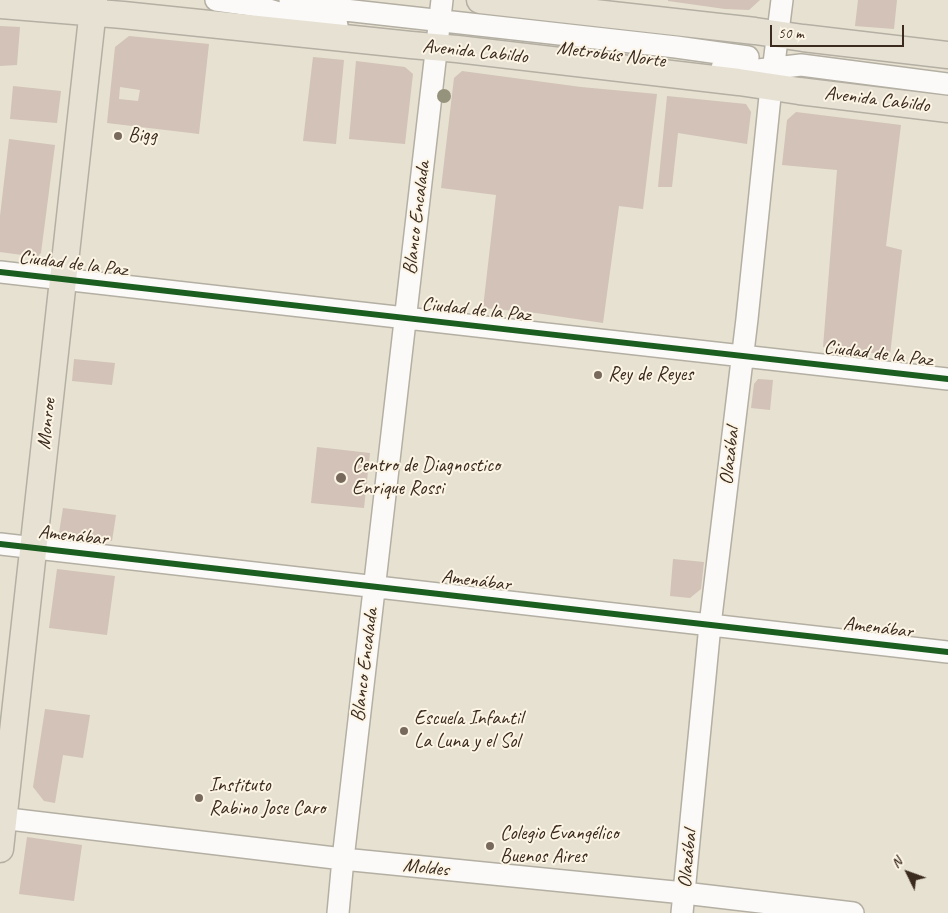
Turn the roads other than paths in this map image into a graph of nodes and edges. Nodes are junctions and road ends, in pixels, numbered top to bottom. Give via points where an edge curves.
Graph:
1 (216, 0) edge
2 (290, 0) edge
3 (480, 0) edge
4 (782, 0) edge
5 (0, 5) edge
6 (93, 6) edge
7 (439, 26) edge
8 (948, 56) edge
9 (774, 61) junction
10 (948, 69) edge
11 (948, 84) edge
12 (948, 109) edge
13 (0, 272) edge
14 (63, 279) junction
15 (405, 319) junction
16 (742, 355) junction
17 (948, 378) edge
18 (0, 544) edge
19 (33, 548) junction
20 (374, 586) junction
21 (710, 625) junction
22 (948, 652) edge
23 (2, 818) edge
24 (0, 848) edge
25 (343, 859) junction
26 (683, 903) edge
27 (338, 913) edge
28 (853, 913) edge

1 - 7 street via 252,5 316,24
2 - 7 street
3 - 9 main road, Avenida Cabildo
4 - 9 street, Olazábal
5 - 6 main road, Avenida Cabildo
6 - 7 main road, Avenida Cabildo
6 - 14 main road, Monroe
7 - 9 main road, Avenida Cabildo via 700,77
7 - 15 street, Blanco Encalada
8 - 9 main road, Avenida Cabildo via 803,38
9 - 10 street via 802,51
9 - 11 street
9 - 12 main road, Avenida Cabildo
9 - 16 street, Olazábal
13 - 14 street, Ciudad de la Paz
14 - 15 street, Ciudad de la Paz
14 - 19 main road, Monroe
15 - 16 street, Ciudad de la Paz
15 - 20 street, Blanco Encalada
16 - 17 street, Ciudad de la Paz
16 - 21 street, Olazábal
18 - 19 street, Amenábar
19 - 20 street, Amenábar
19 - 23 main road, Monroe
20 - 21 street, Amenábar
20 - 25 street, Blanco Encalada
21 - 22 street, Amenábar
21 - 26 street, Olazábal
23 - 24 main road, Monroe
23 - 25 street, Moldes
25 - 26 street, Moldes
25 - 27 street, Blanco Encalada
26 - 28 street, Moldes

